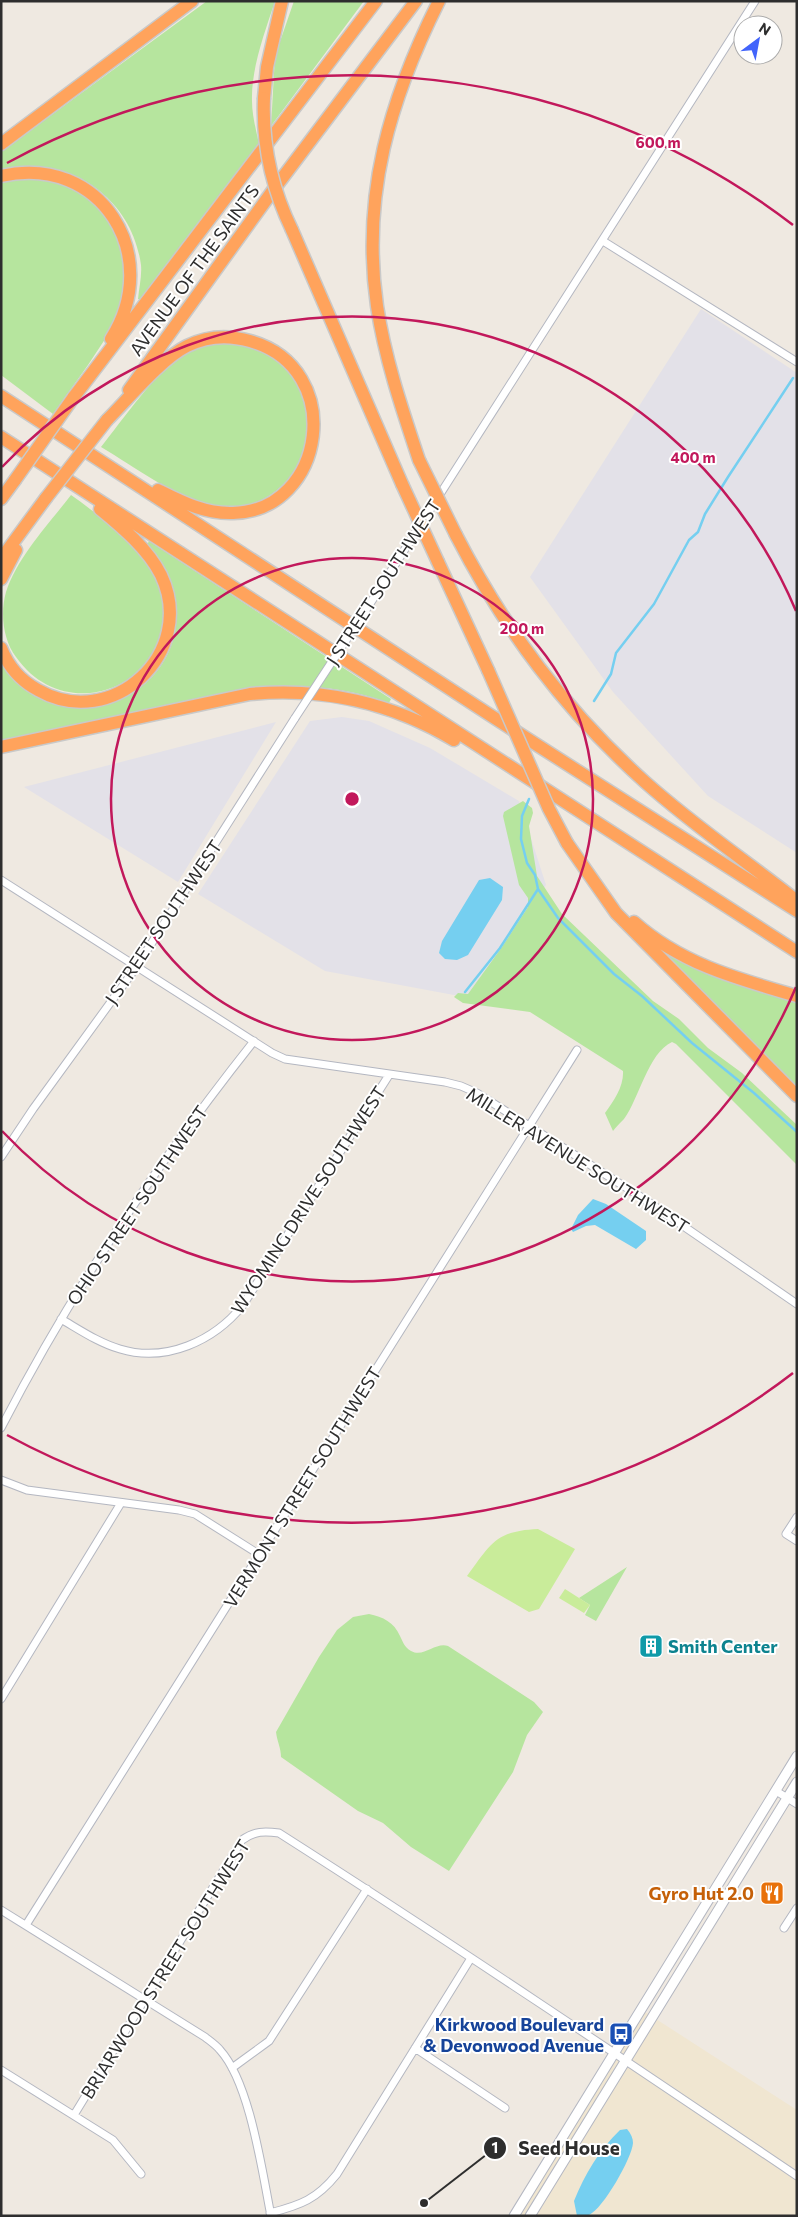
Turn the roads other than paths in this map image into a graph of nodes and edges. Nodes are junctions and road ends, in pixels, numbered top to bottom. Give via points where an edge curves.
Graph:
1 (192, 1) edge
2 (282, 1) edge
3 (376, 1) edge
4 (416, 1) edge
5 (439, 1) edge
6 (755, 1) edge
7 (1, 144) edge
8 (1, 176) edge
9 (603, 241) junction
10 (797, 362) edge
11 (1, 388) edge
12 (1, 396) edge
13 (73, 398) junction
14 (35, 418) junction
15 (106, 420) junction
16 (1, 437) edge
17 (49, 468) junction
18 (112, 468) junction
19 (1, 499) edge
20 (34, 516) junction
21 (1, 559) edge
22 (1, 579) edge
23 (1, 648) edge
24 (1, 747) edge
25 (581, 813) junction
26 (1, 880) edge
27 (606, 898) junction
28 (797, 901) edge
29 (797, 911) edge
30 (797, 952) edge
31 (137, 966) junction
32 (797, 996) edge
33 (254, 1040) junction
34 (577, 1050) dead end
35 (388, 1075) junction
36 (797, 1096) edge
37 (530, 1126) junction
38 (1, 1156) edge
39 (797, 1304) edge
40 (61, 1319) junction
41 (1, 1428) edge
42 (1, 1480) edge
43 (121, 1502) junction
44 (797, 1517) edge
45 (794, 1526) edge
46 (797, 1541) edge
47 (260, 1555) junction
48 (1, 1699) edge
49 (797, 1756) edge
50 (797, 1782) edge
51 (776, 1790) junction
52 (787, 1798) junction
53 (797, 1804) edge
54 (367, 1889) junction
55 (797, 1908) edge
56 (1, 1910) edge
57 (26, 1924) junction
58 (784, 1928) dead end
59 (471, 1958) junction
60 (144, 1998) junction
61 (415, 2048) junction
62 (616, 2053) junction
63 (626, 2060) junction
64 (232, 2068) junction
65 (1, 2070) edge
66 (505, 2108) dead end
67 (74, 2115) junction
68 (140, 2174) dead end
69 (797, 2176) edge
70 (271, 2214) edge
71 (514, 2216) edge
72 (530, 2216) edge

1 - 7 highway
2 - 27 highway, bridge via 267,68 263,127 270,175 280,205 549,809 567,843
3 - 13 highway, AVENUE OF THE SAINTS
4 - 15 highway, AVENUE OF THE SAINTS
5 - 28 highway, bridge via 420,39 388,122 373,228 377,305 386,352 419,460 480,583 534,663 599,738 645,782
6 - 9 street, J STREET SOUTHWEST
8 - 13 highway via 42,173 79,184 110,210 128,248 131,286 125,311
9 - 10 street
9 - 31 street, J STREET SOUTHWEST, bridge
11 - 14 highway
12 - 14 highway
13 - 19 highway, AVENUE OF THE SAINTS, bridge
14 - 18 highway
15 - 18 highway via 185,346 212,337 256,342 271,350 292,367 308,392 314,419 307,459 292,483 273,500 247,511 206,511
15 - 20 highway, AVENUE OF THE SAINTS, bridge
16 - 17 highway
17 - 23 highway via 106,514 149,556 167,592 170,609 165,645 144,677 115,695 81,702 46,695 30,686 16,673
17 - 25 highway
18 - 29 highway
20 - 21 highway, AVENUE OF THE SAINTS
20 - 22 highway
24 - 25 highway via 250,694 322,694 389,709 442,733
25 - 30 highway
26 - 31 street, MILLER AVENUE SOUTHWEST
27 - 32 highway via 667,946 707,968
27 - 36 highway via 616,913
31 - 33 street, MILLER AVENUE SOUTHWEST
31 - 38 street, J STREET SOUTHWEST
33 - 35 street, MILLER AVENUE SOUTHWEST via 285,1059
33 - 40 street, OHIO STREET SOUTHWEST via 162,1162 103,1249
34 - 37 street, VERMONT STREET SOUTHWEST
35 - 37 street, MILLER AVENUE SOUTHWEST via 461,1086
35 - 40 street, WYOMING DRIVE SOUTHWEST via 230,1321 193,1344 146,1353 101,1342
37 - 39 street, MILLER AVENUE SOUTHWEST
37 - 47 street, VERMONT STREET SOUTHWEST
40 - 41 street, OHIO STREET SOUTHWEST
42 - 43 street via 27,1490
43 - 47 street via 195,1514
43 - 48 street
44 - 45 street
45 - 46 street via 786,1534
47 - 57 street, VERMONT STREET SOUTHWEST
49 - 51 main road
50 - 52 main road
51 - 52 street
51 - 62 main road
52 - 53 street
52 - 63 main road
54 - 59 street
54 - 60 street, BRIARWOOD STREET SOUTHWEST via 279,1833 252,1833 242,1840
54 - 64 street via 269,2042
55 - 58 street
56 - 57 street
57 - 60 street
59 - 61 street
59 - 62 street
60 - 64 street via 205,2037 220,2050
60 - 67 street, BRIARWOOD STREET SOUTHWEST
61 - 66 street
61 - 70 street via 327,2186 300,2205
62 - 63 street
62 - 71 main road
63 - 69 street
63 - 72 main road
64 - 70 street via 247,2104
65 - 67 street
67 - 68 street via 113,2140

